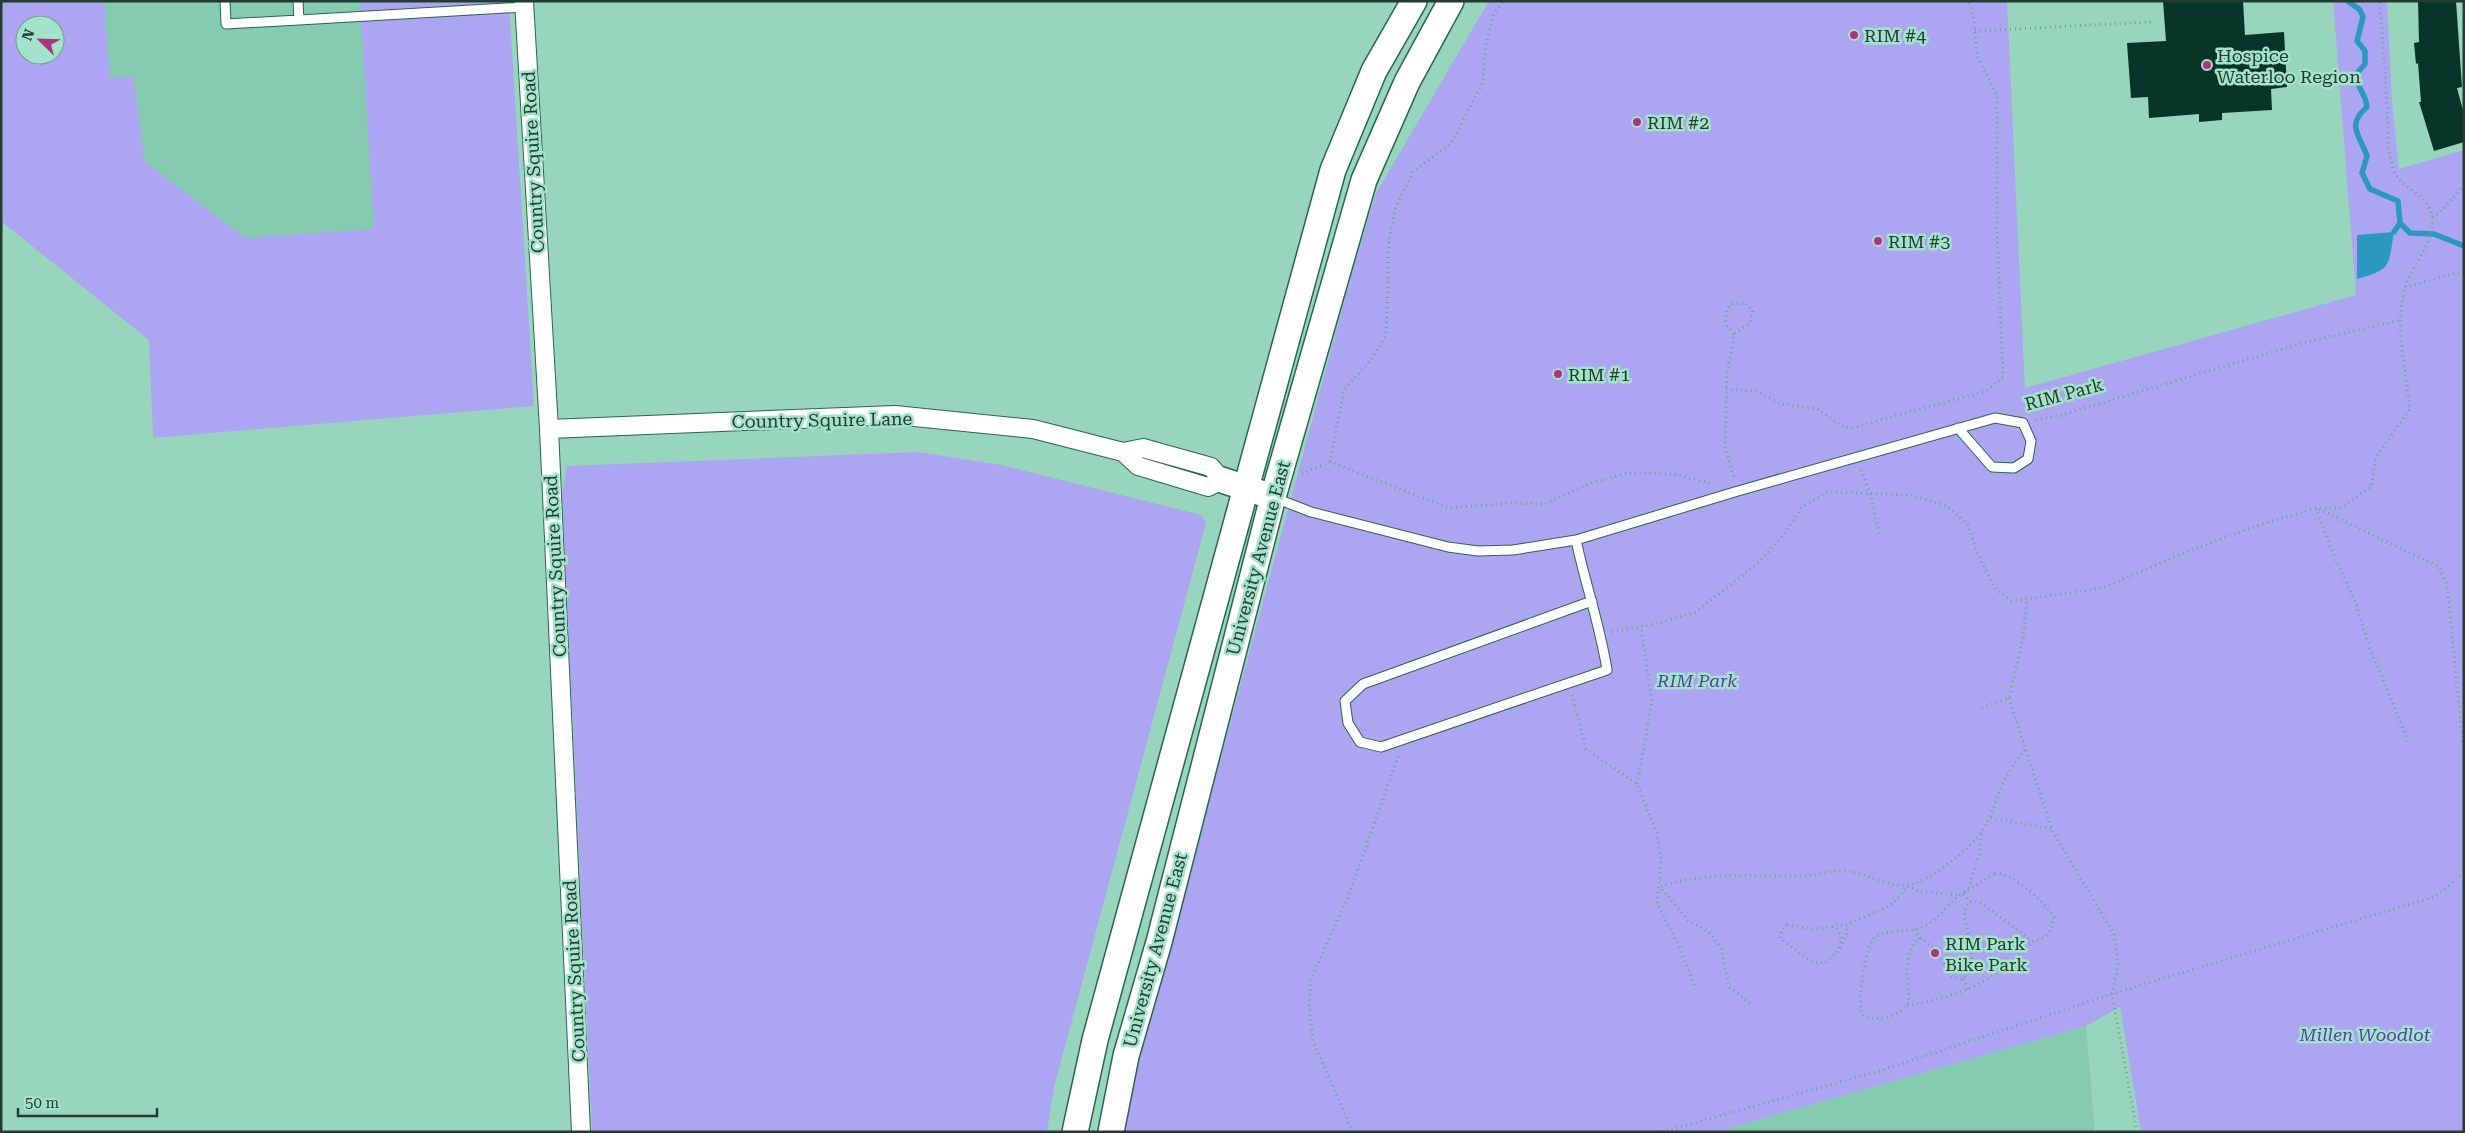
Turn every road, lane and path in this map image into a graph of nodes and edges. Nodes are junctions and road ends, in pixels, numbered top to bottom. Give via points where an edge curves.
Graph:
1 (225, 1) edge
2 (298, 1) edge
3 (1414, 1) edge
4 (1451, 1) edge
5 (1503, 1) edge
6 (1969, 1) edge
7 (2380, 1) edge
8 (524, 4) edge
9 (299, 20) junction
10 (2151, 22) dead end
11 (1975, 31) junction
12 (2464, 186) edge
13 (2432, 217) junction
14 (2464, 271) edge
15 (2405, 287) junction
16 (2400, 320) junction
17 (1734, 334) junction
18 (1726, 389) junction
19 (2024, 423) junction
20 (1958, 428) junction
21 (549, 429) junction
22 (1856, 458) junction
23 (1222, 480) joint
24 (1246, 488) junction
25 (1738, 490) junction
26 (1870, 494) junction
27 (1273, 497) junction
28 (2316, 508) junction
29 (1880, 536) dead end
30 (1576, 540) junction
31 (2027, 600) junction
32 (1592, 601) junction
33 (1641, 627) junction
34 (1601, 634) junction
35 (1569, 682) junction
36 (2009, 698) junction
37 (1982, 708) dead end
38 (1404, 739) junction
39 (2408, 741) dead end
40 (2026, 749) junction
41 (2464, 757) edge
42 (1637, 784) junction
43 (1991, 818) junction
44 (2052, 830) junction
45 (1982, 831) junction
46 (2464, 873) edge
47 (1907, 886) junction
48 (1660, 887) junction
49 (1963, 894) junction
50 (1969, 902) junction
51 (1846, 926) junction
52 (1832, 927) junction
53 (1915, 930) junction
54 (1919, 940) junction
55 (2035, 940) junction
56 (1839, 950) junction
57 (1963, 979) junction
58 (1696, 988) dead end
59 (1968, 991) junction
60 (2112, 994) junction
61 (1750, 1003) dead end
62 (1906, 1006) junction
63 (581, 1132) edge
64 (1075, 1132) edge
65 (1111, 1132) edge
66 (1352, 1132) edge
67 (1662, 1132) edge
68 (2137, 1132) edge

1 - 9 lane via 226,24
2 - 9 lane
3 - 24 main road, University Avenue East via 1374,71 1333,170
4 - 27 main road, University Avenue East via 1407,82 1364,180
5 - 25 path via 1494,14 1486,43 1483,82 1452,142 1413,172 1396,206 1389,240 1386,336 1371,360 1344,390 1330,462 1449,508 1545,504 1589,484 1626,473 1673,474
6 - 11 path
7 - 13 path via 2393,170 2425,201
8 - 9 lane
8 - 21 street, Country Squire Road
10 - 11 path
11 - 18 path via 1977,56 1997,95 1997,231 2003,377 1986,391 1852,428 1842,426 1817,409 1781,404 1756,391
12 - 13 path
13 - 15 path via 2429,238
14 - 15 path
15 - 16 path
16 - 19 path, RIM Park via 2303,343 2061,415
16 - 28 path via 2410,409 2376,457 2371,487 2341,508
17 - 17 path via 1726,326 1724,316 1730,304 1745,303 1753,310 1750,324
17 - 18 path
18 - 25 path via 1725,446
19 - 20 lane, RIM Park via 1995,418
19 - 20 lane via 2031,441 2028,459 2014,468 1992,467
20 - 22 lane, RIM Park
21 - 23 street, Country Squire Lane via 895,415 1033,429 1123,452 1138,466 1208,487
21 - 63 street, Country Squire Road
22 - 25 lane, RIM Park
22 - 26 path
23 - 24 main road, Country Squire Lane
24 - 27 main road, Country Squire Lane
24 - 64 main road, University Avenue East via 1095,1040
25 - 30 lane, RIM Park
26 - 29 path
26 - 31 path via 1911,496 1947,506 1968,525 1977,553 1995,588 2011,601
26 - 33 path via 1827,492 1802,507 1782,537 1756,565 1720,595 1696,612
27 - 30 lane, RIM Park via 1311,512 1448,547 1478,551 1513,550
27 - 65 main road, University Avenue East via 1159,942 1126,1056
28 - 31 path via 2181,554 2103,588
28 - 39 path
28 - 41 path via 2439,567 2447,585
30 - 32 lane
31 - 36 path via 2023,638
32 - 34 lane
32 - 38 lane via 1364,684 1345,701 1348,723 1360,742 1381,747
33 - 34 path
33 - 42 path via 1652,702
34 - 35 lane via 1607,670
35 - 38 lane
35 - 42 path via 1586,749
36 - 37 path
36 - 40 path
38 - 66 path via 1348,897 1311,979 1312,1042
40 - 43 path via 2005,780
40 - 44 path
42 - 48 path via 1657,834
43 - 44 path
43 - 45 path
44 - 60 path via 2114,934 2118,965
45 - 47 path via 1972,844 1934,874
45 - 49 path via 1969,887
46 - 60 path via 2436,896
47 - 48 path via 1849,872 1826,871 1811,876 1747,874 1710,877 1679,880
47 - 49 path via 1921,892
47 - 51 path via 1896,902 1882,912 1860,916
48 - 58 path via 1657,902
48 - 61 path via 1688,920 1708,932 1720,947 1729,987
49 - 50 path
49 - 53 path via 1936,919
49 - 55 path via 1995,873 2010,877 2037,898 2054,917 2049,934
50 - 55 path via 1982,903 2027,938
50 - 57 path via 1964,912 1971,947 1970,966 1968,975
51 - 52 path via 1837,924
51 - 56 path via 1847,934
52 - 56 path via 1838,930 1841,938
52 - 56 path via 1816,929 1787,925 1780,938 1818,964 1825,963
53 - 54 path
53 - 62 path via 1888,932 1875,937 1869,944 1859,1010 1868,1019 1875,1019 1886,1018
54 - 57 path via 1927,942 1953,978
54 - 62 path via 1909,952 1909,1001
55 - 59 path via 2008,966
57 - 59 path
59 - 62 path
60 - 67 path via 1882,1070
60 - 68 path

